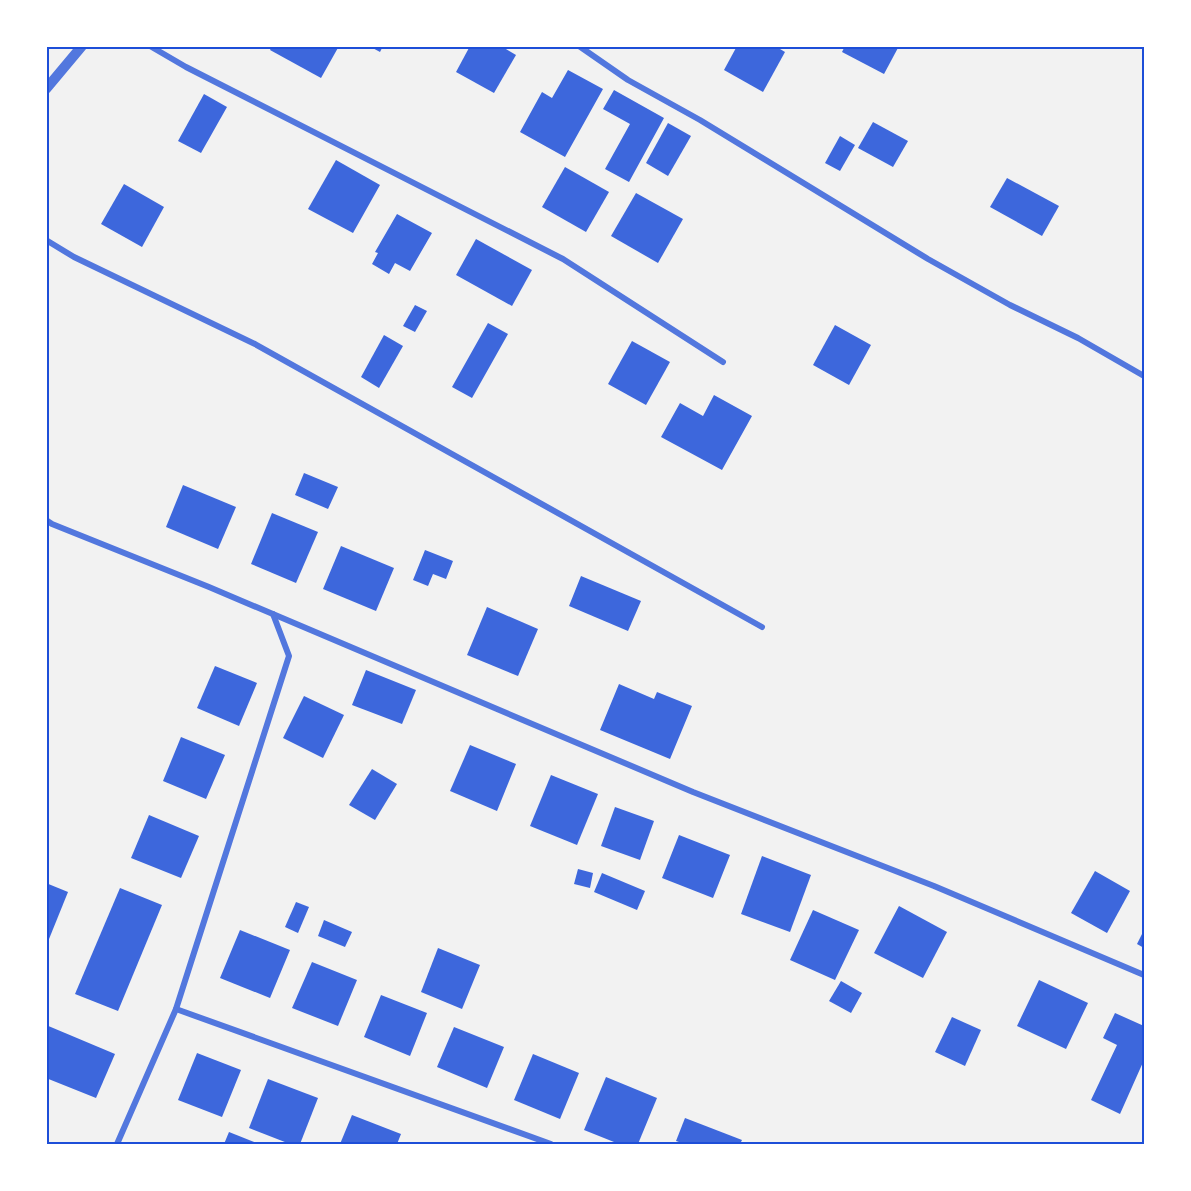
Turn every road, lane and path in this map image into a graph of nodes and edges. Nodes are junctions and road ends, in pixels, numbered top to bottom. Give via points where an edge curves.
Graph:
1 (82, 46) edge
2 (150, 46) edge
3 (579, 46) edge
4 (46, 89) edge
5 (46, 240) edge
6 (723, 362) dead end
7 (1144, 376) edge
8 (46, 520) edge
9 (273, 614) junction
10 (762, 627) dead end
11 (1144, 975) edge
12 (176, 1009) junction
13 (117, 1144) edge
14 (550, 1144) edge

1 - 4 street
2 - 6 street via 563,259
3 - 7 street via 628,80 928,259
5 - 10 street via 255,344
8 - 9 street
9 - 11 street via 693,792 934,886
9 - 12 street via 289,656
12 - 13 street
12 - 14 street

